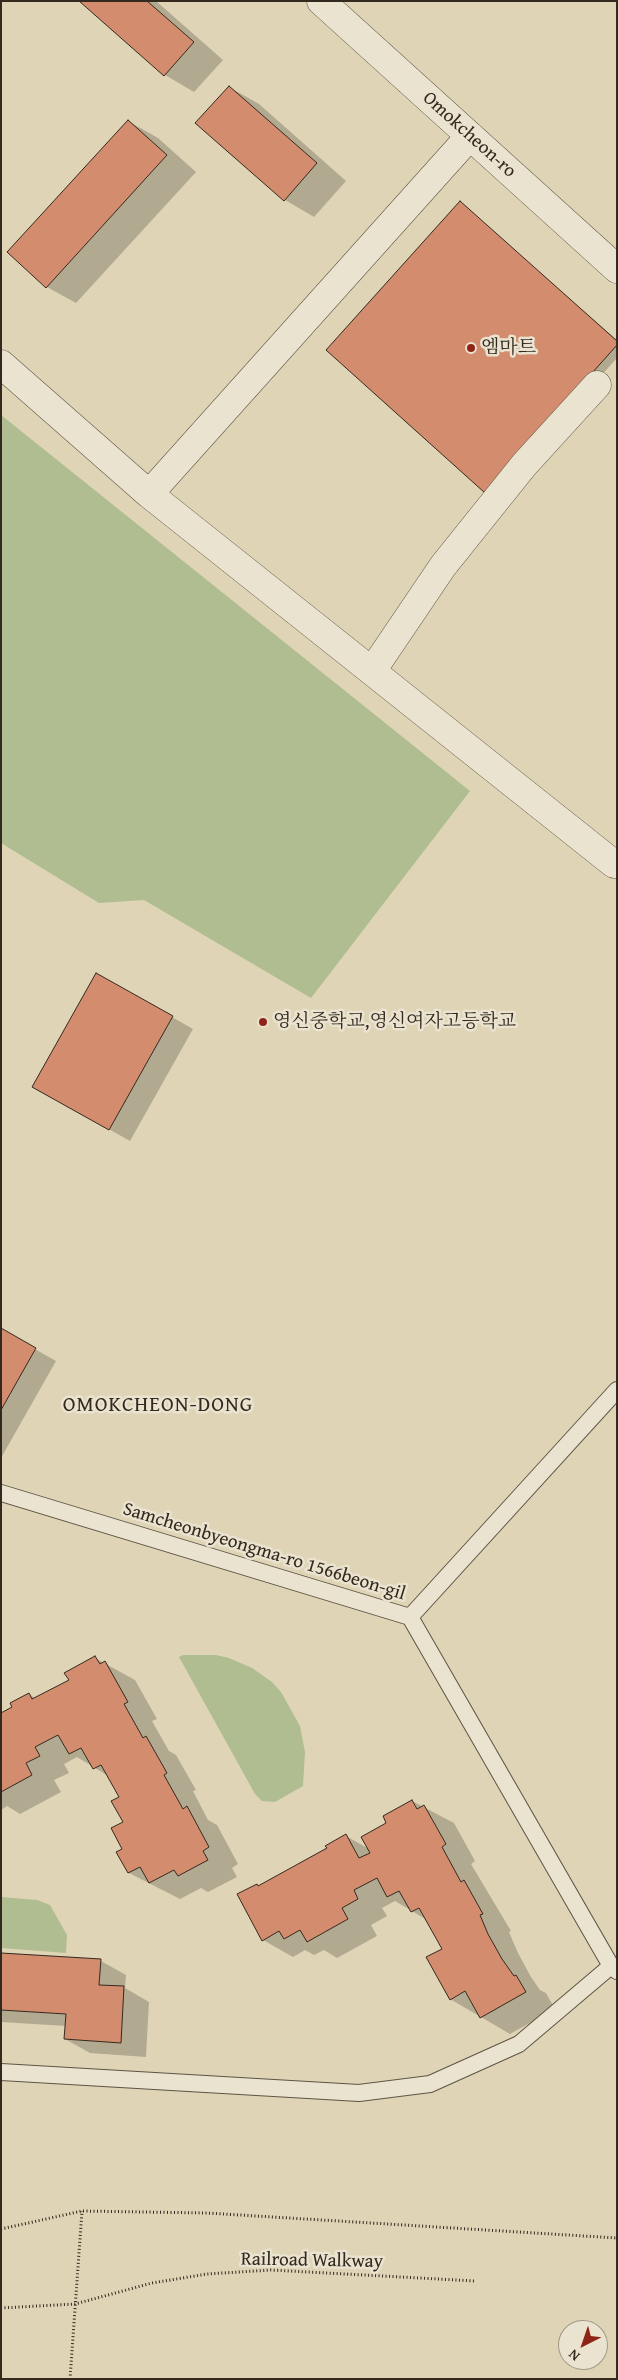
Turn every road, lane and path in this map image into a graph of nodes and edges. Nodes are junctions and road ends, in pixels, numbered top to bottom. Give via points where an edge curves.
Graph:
1 (321, 1) edge
2 (470, 136) junction
3 (617, 269) edge
4 (1, 364) edge
5 (597, 385) dead end
6 (149, 494) junction
7 (372, 671) junction
8 (616, 864) edge
9 (617, 1390) edge
10 (1, 1493) edge
11 (410, 1617) junction
12 (614, 1968) edge
13 (1, 2072) edge
14 (82, 2211) junction
15 (1, 2229) edge
16 (617, 2238) edge
17 (475, 2281) dead end
18 (75, 2304) junction
19 (1, 2308) edge
20 (70, 2379) edge

1 - 2 street, Omokcheon-ro
2 - 3 street, Omokcheon-ro
2 - 6 street
4 - 6 street
5 - 7 street via 524,466 443,566
6 - 7 street
7 - 8 street
9 - 11 lane
10 - 11 lane, Samcheonbyeongma-ro 1566beon-gil
11 - 12 lane, Samcheonbyeongma-ro 1566beon-gil
12 - 13 lane via 519,2044 430,2084 359,2093
14 - 15 path
14 - 16 path via 207,2213
14 - 18 path
17 - 18 path, Railroad Walkway via 262,2270 152,2283
18 - 19 path, Railroad Walkway
18 - 20 path

